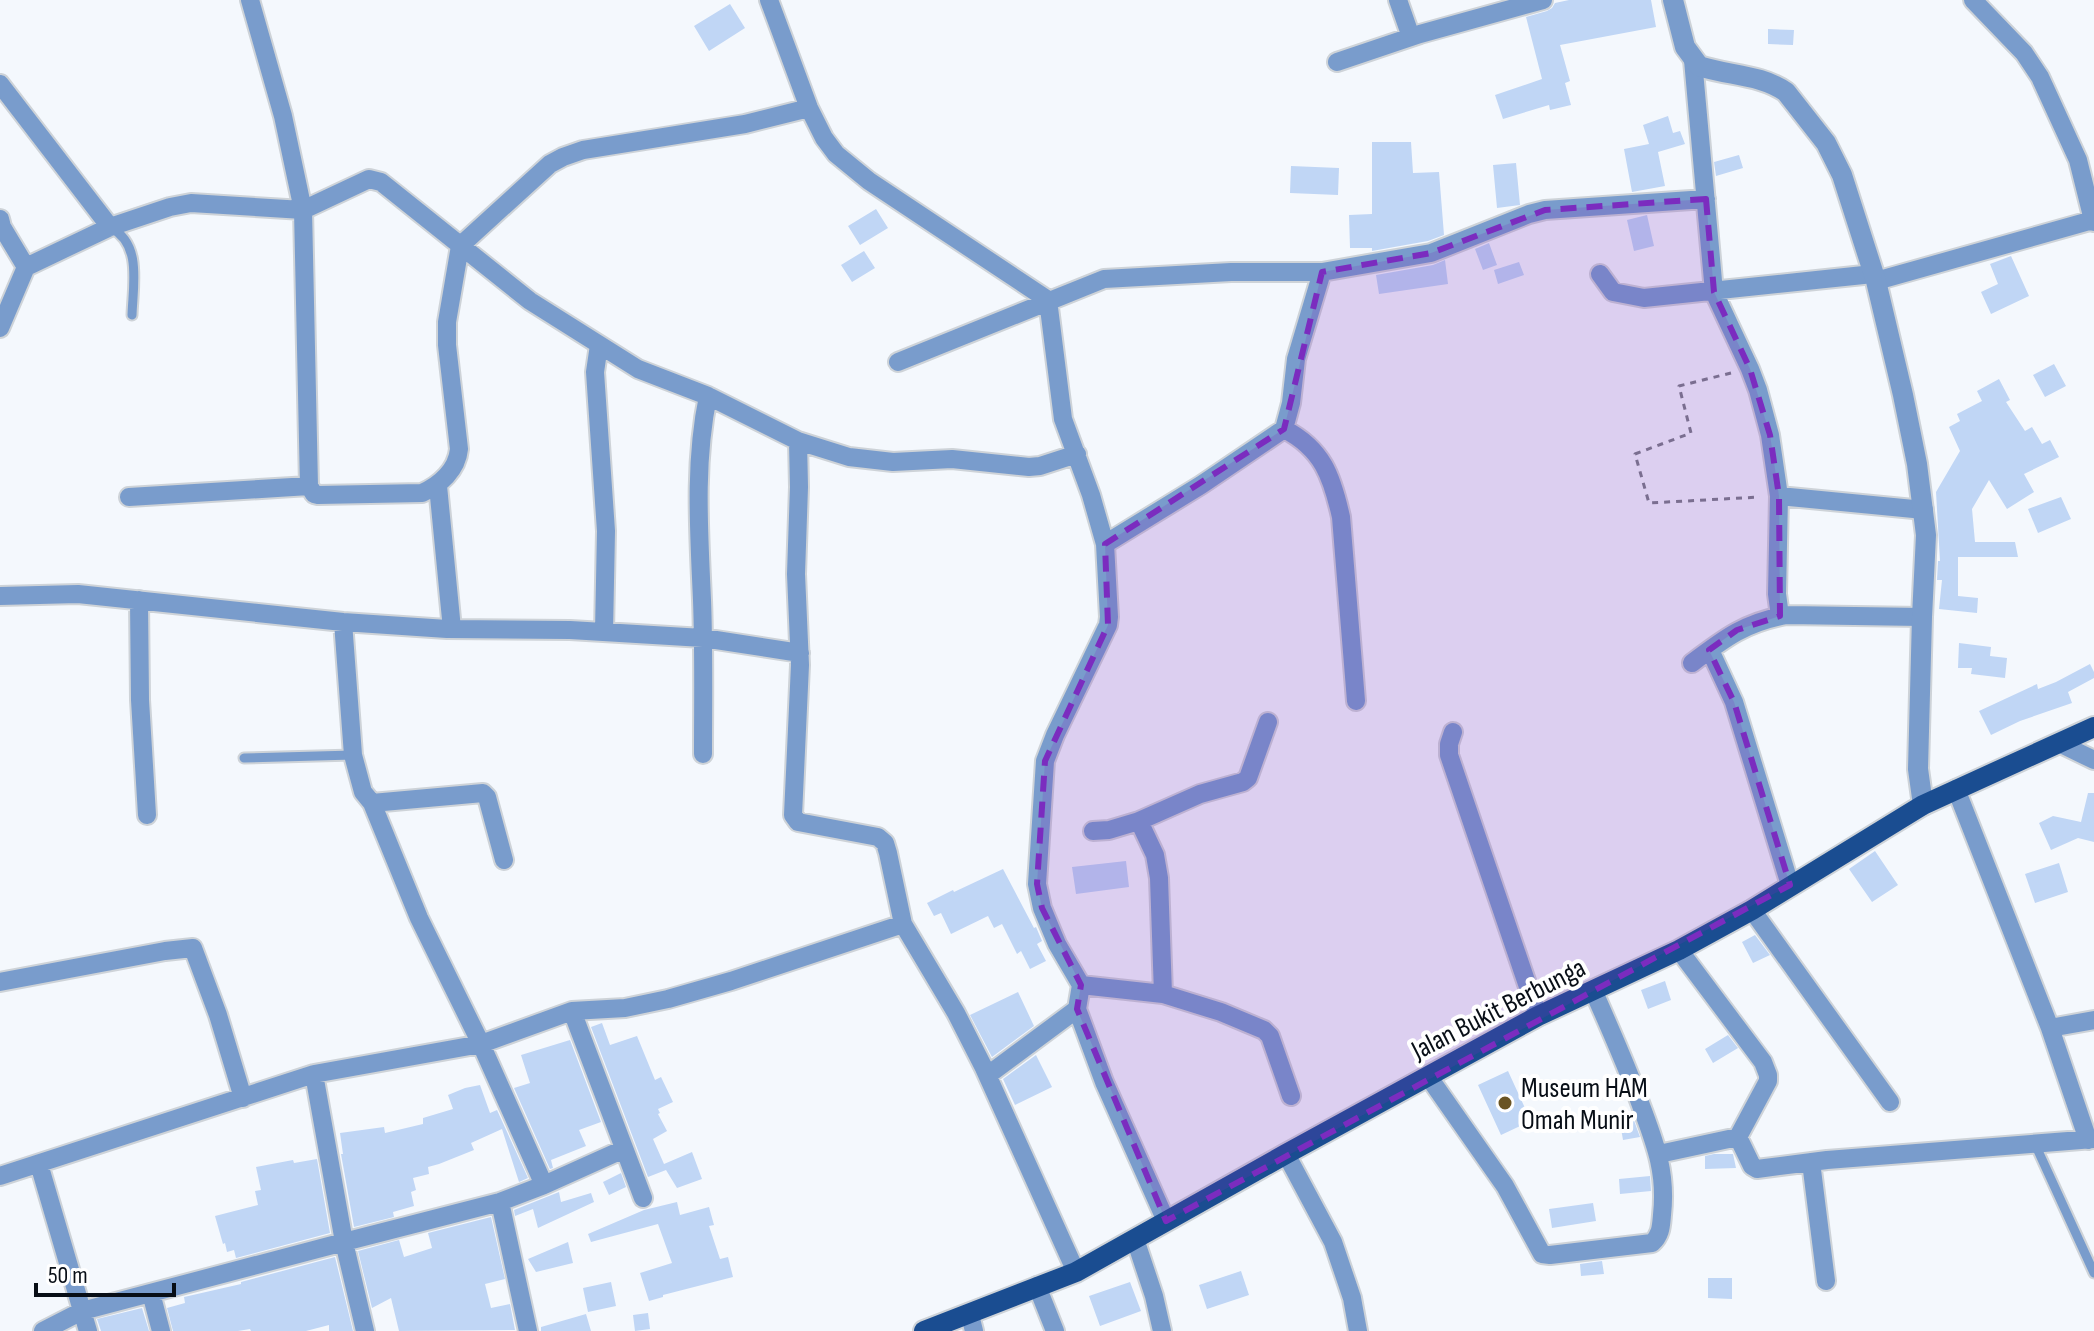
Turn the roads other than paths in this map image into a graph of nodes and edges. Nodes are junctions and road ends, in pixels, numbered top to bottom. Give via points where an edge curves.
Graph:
1 (250, 0) edge
2 (769, 0) edge
3 (1398, 0) edge
4 (1543, 0) edge
5 (1673, 0) edge
6 (1973, 0) edge
7 (1411, 37) junction
8 (1693, 60) junction
9 (1337, 62) dead end
10 (0, 84) edge
11 (809, 108) junction
12 (1706, 199) junction
13 (303, 210) junction
14 (0, 219) edge
15 (2094, 221) edge
16 (110, 227) junction
17 (460, 246) junction
18 (26, 267) junction
19 (1322, 272) junction
20 (1600, 274) dead end
21 (1875, 278) junction
22 (1714, 292) junction
23 (1048, 300) junction
24 (132, 315) dead end
25 (0, 328) edge
26 (599, 345) junction
27 (898, 362) dead end
28 (708, 396) junction
29 (1284, 429) junction
30 (798, 441) junction
31 (1077, 454) junction
32 (309, 486) junction
33 (438, 486) junction
34 (1779, 496) junction
35 (129, 497) dead end
36 (1924, 510) junction
37 (1105, 544) junction
38 (0, 596) edge
39 (139, 600) junction
40 (1780, 616) junction
41 (1922, 617) junction
42 (343, 622) junction
43 (452, 629) junction
44 (604, 632) junction
45 (703, 638) junction
46 (1710, 650) junction
47 (800, 653) junction
48 (1692, 663) dead end
49 (1356, 701) dead end
50 (1268, 722) dead end
51 (2094, 727) edge
52 (1453, 732) dead end
53 (2061, 744) junction
54 (703, 754) dead end
55 (353, 755) junction
56 (244, 758) dead end
57 (2094, 760) edge
58 (1956, 789) junction
59 (372, 803) junction
60 (1923, 805) junction
61 (147, 815) dead end
62 (1139, 821) junction
63 (1093, 831) dead end
64 (504, 860) dead end
65 (1790, 885) junction
66 (1752, 910) junction
67 (903, 924) junction
68 (1679, 950) junction
69 (0, 982) edge
70 (1081, 985) junction
71 (1593, 990) junction
72 (1163, 994) junction
73 (1077, 1009) junction
74 (572, 1011) junction
75 (1538, 1016) junction
76 (2094, 1020) edge
77 (2050, 1028) junction
78 (481, 1044) junction
79 (314, 1074) junction
80 (988, 1075) junction
81 (1428, 1076) junction
82 (1291, 1096) dead end
83 (243, 1098) junction
84 (1890, 1102) dead end
85 (1738, 1137) junction
86 (2091, 1139) edge
87 (2035, 1144) junction
88 (624, 1149) junction
89 (1286, 1154) junction
90 (1659, 1154) junction
91 (1811, 1162) junction
92 (39, 1164) junction
93 (0, 1176) edge
94 (544, 1185) junction
95 (643, 1198) dead end
96 (500, 1202) junction
97 (1166, 1221) junction
98 (1135, 1239) junction
99 (344, 1242) junction
100 (1076, 1272) junction
101 (2094, 1273) edge
102 (1826, 1281) dead end
103 (1037, 1286) junction
104 (151, 1293) junction
105 (82, 1311) junction
106 (972, 1323) edge
107 (43, 1331) edge
108 (88, 1331) edge
109 (161, 1331) edge
110 (365, 1331) edge
111 (528, 1331) edge
112 (924, 1331) edge
113 (1055, 1331) edge
114 (1162, 1331) edge
115 (1358, 1331) edge

1 - 13 street
2 - 11 street
3 - 7 street
4 - 7 street
5 - 8 street
6 - 15 street via 2040,77 2078,160
7 - 9 street
8 - 12 street
8 - 21 street via 1786,92 1835,159
10 - 16 street
11 - 17 street via 563,157
11 - 23 street via 836,154 869,181
12 - 19 street via 1545,210 1431,253
12 - 22 street
13 - 16 street via 191,203
13 - 17 street via 374,180
13 - 32 street
14 - 18 street
15 - 21 street
16 - 18 street
16 - 24 lane via 128,242 133,257
17 - 26 street via 530,301
17 - 33 street via 447,322 458,455
18 - 25 street
19 - 23 street via 1104,279
19 - 29 street via 1296,359
20 - 22 street via 1613,292 1629,296
21 - 22 street
21 - 36 street
22 - 34 street via 1758,390
23 - 27 street
23 - 31 street via 1061,409
26 - 28 street via 638,369
26 - 44 street via 595,372 606,531
28 - 30 street
28 - 45 street via 697,509
29 - 37 street
29 - 49 street via 1315,452 1335,490
30 - 31 street via 849,457 893,462 952,459 1029,467
30 - 47 street
31 - 37 street
32 - 33 street via 318,495 422,493
32 - 35 street
33 - 43 street
34 - 36 street
34 - 40 street
36 - 41 street
37 - 70 street via 1108,625 1045,761 1037,884 1057,944
38 - 39 street via 78,594
39 - 42 street
39 - 61 street
40 - 41 street
40 - 46 street via 1737,630
41 - 60 street via 1918,769
42 - 43 street
42 - 55 street
43 - 44 street
44 - 45 street
45 - 47 street
45 - 54 street
46 - 48 street
46 - 65 street via 1734,702
47 - 67 street via 793,815 798,822 881,839
50 - 62 street via 1243,782
51 - 53 main road, Jalan Bukit Berbunga
52 - 75 street via 1449,755
53 - 57 street
53 - 58 main road, Jalan Bukit Berbunga
55 - 56 lane
55 - 59 street via 363,792
58 - 60 main road, Jalan Bukit Berbunga
58 - 77 street
59 - 64 street via 483,793
59 - 78 street via 419,918
60 - 65 main road, Jalan Bukit Berbunga
62 - 63 street
62 - 72 street via 1159,878
65 - 66 main road, Jalan Bukit Berbunga
66 - 68 main road, Jalan Bukit Berbunga
66 - 84 street
67 - 74 street via 668,999
67 - 80 street
68 - 71 main road, Jalan Bukit Berbunga
68 - 85 street via 1768,1075
69 - 83 street via 193,948
70 - 72 street
70 - 73 street
71 - 75 main road, Jalan Bukit Berbunga
71 - 90 street
72 - 82 street via 1268,1033
73 - 80 street
73 - 97 street
74 - 78 street
74 - 88 street
75 - 81 main road, Jalan Bukit Berbunga
76 - 77 street
77 - 86 street
78 - 79 street
78 - 94 street
79 - 83 street
79 - 99 street
80 - 100 street
81 - 89 main road, Jalan Bukit Berbunga
81 - 90 street via 1505,1186 1545,1255 1656,1240 1664,1193
83 - 92 street
85 - 90 street
85 - 91 street via 1757,1169
86 - 87 street
87 - 91 street
87 - 101 lane
88 - 94 street
88 - 95 street
89 - 97 main road, Jalan Bukit Berbunga
89 - 115 street via 1333,1242
91 - 102 street
92 - 93 street
92 - 105 street
94 - 96 street
96 - 99 street
96 - 111 street
97 - 98 main road, Jalan Bukit Berbunga
98 - 100 main road, Jalan Bukit Berbunga
98 - 114 street
99 - 104 street
99 - 110 street
100 - 103 main road, Jalan Bukit Berbunga
103 - 106 main road, Jalan Bukit Berbunga
103 - 113 street
104 - 105 street
104 - 109 street
105 - 107 street
105 - 108 street
106 - 112 main road, Jalan Bukit Berbunga

